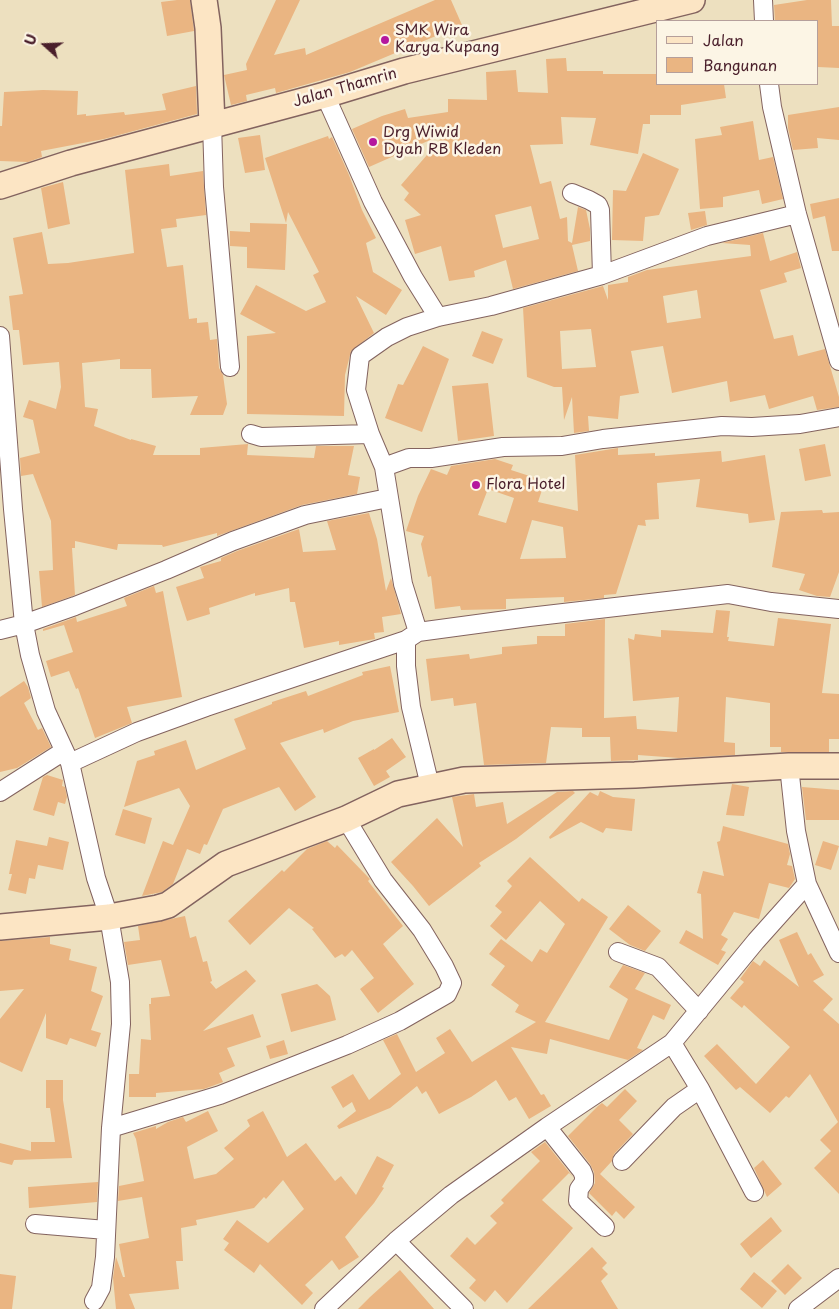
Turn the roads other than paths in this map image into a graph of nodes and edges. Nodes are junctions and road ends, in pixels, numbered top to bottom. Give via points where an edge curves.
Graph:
1 (204, 0) edge
2 (692, 0) edge
3 (763, 0) edge
4 (764, 20) edge
5 (769, 85) edge
6 (325, 94) junction
7 (212, 124) junction
8 (0, 186) edge
9 (572, 193) dead end
10 (797, 214) junction
11 (602, 275) junction
12 (438, 317) junction
13 (0, 336) edge
14 (839, 361) edge
15 (230, 367) dead end
16 (839, 417) edge
17 (251, 434) dead end
18 (370, 434) junction
19 (384, 467) junction
20 (388, 498) junction
21 (6, 508) edge
22 (839, 609) edge
23 (24, 624) junction
24 (0, 630) edge
25 (412, 636) junction
26 (67, 757) junction
27 (788, 766) junction
28 (839, 766) edge
29 (430, 786) junction
30 (0, 792) edge
31 (346, 820) junction
32 (807, 884) junction
33 (109, 917) junction
34 (0, 927) edge
35 (618, 952) dead end
36 (839, 954) edge
37 (699, 1011) junction
38 (672, 1043) junction
39 (700, 1088) junction
40 (547, 1127) junction
41 (111, 1128) junction
42 (622, 1161) dead end
43 (754, 1192) dead end
44 (35, 1224) dead end
45 (605, 1227) dead end
46 (106, 1230) junction
47 (396, 1241) junction
48 (839, 1278) edge
49 (94, 1300) dead end
50 (324, 1309) edge
51 (464, 1309) edge
52 (798, 1309) edge

1 - 7 street
2 - 6 street, Jalan Thamrin via 404,71
3 - 4 street
5 - 10 street
6 - 7 street, Jalan Thamrin
6 - 12 street via 373,202
7 - 8 street, Jalan Thamrin
7 - 15 street via 214,187
9 - 11 street via 594,203 600,210
10 - 11 street via 707,236
10 - 14 street
11 - 12 street
12 - 18 street via 407,327 360,356 356,390
13 - 21 street
16 - 19 street via 800,424 722,426 562,446 503,447 431,458 409,458
17 - 18 street
18 - 19 street
19 - 20 street
20 - 23 street via 304,516
20 - 25 street
21 - 23 street
22 - 25 street via 728,594 529,616
23 - 24 street
23 - 26 street via 46,711
25 - 26 street
25 - 29 street via 406,666 411,707
26 - 30 street
26 - 33 street via 96,878
27 - 28 street
27 - 29 street via 464,780
27 - 32 street
29 - 31 street via 398,794
31 - 33 street via 226,864 168,904
31 - 41 street via 383,880 422,930 444,966 452,983 447,994 400,1021 347,1045 220,1095
32 - 36 street
32 - 37 street
33 - 34 street
33 - 41 street via 120,982 121,1024
35 - 37 street via 658,967
37 - 38 street
38 - 39 street
38 - 40 street
39 - 42 street via 674,1108
39 - 43 street
40 - 45 street via 582,1171 584,1182 579,1188 578,1201
40 - 47 street via 451,1195
41 - 46 street
44 - 46 street
46 - 49 street via 101,1288
47 - 50 street
47 - 51 street
48 - 52 street

